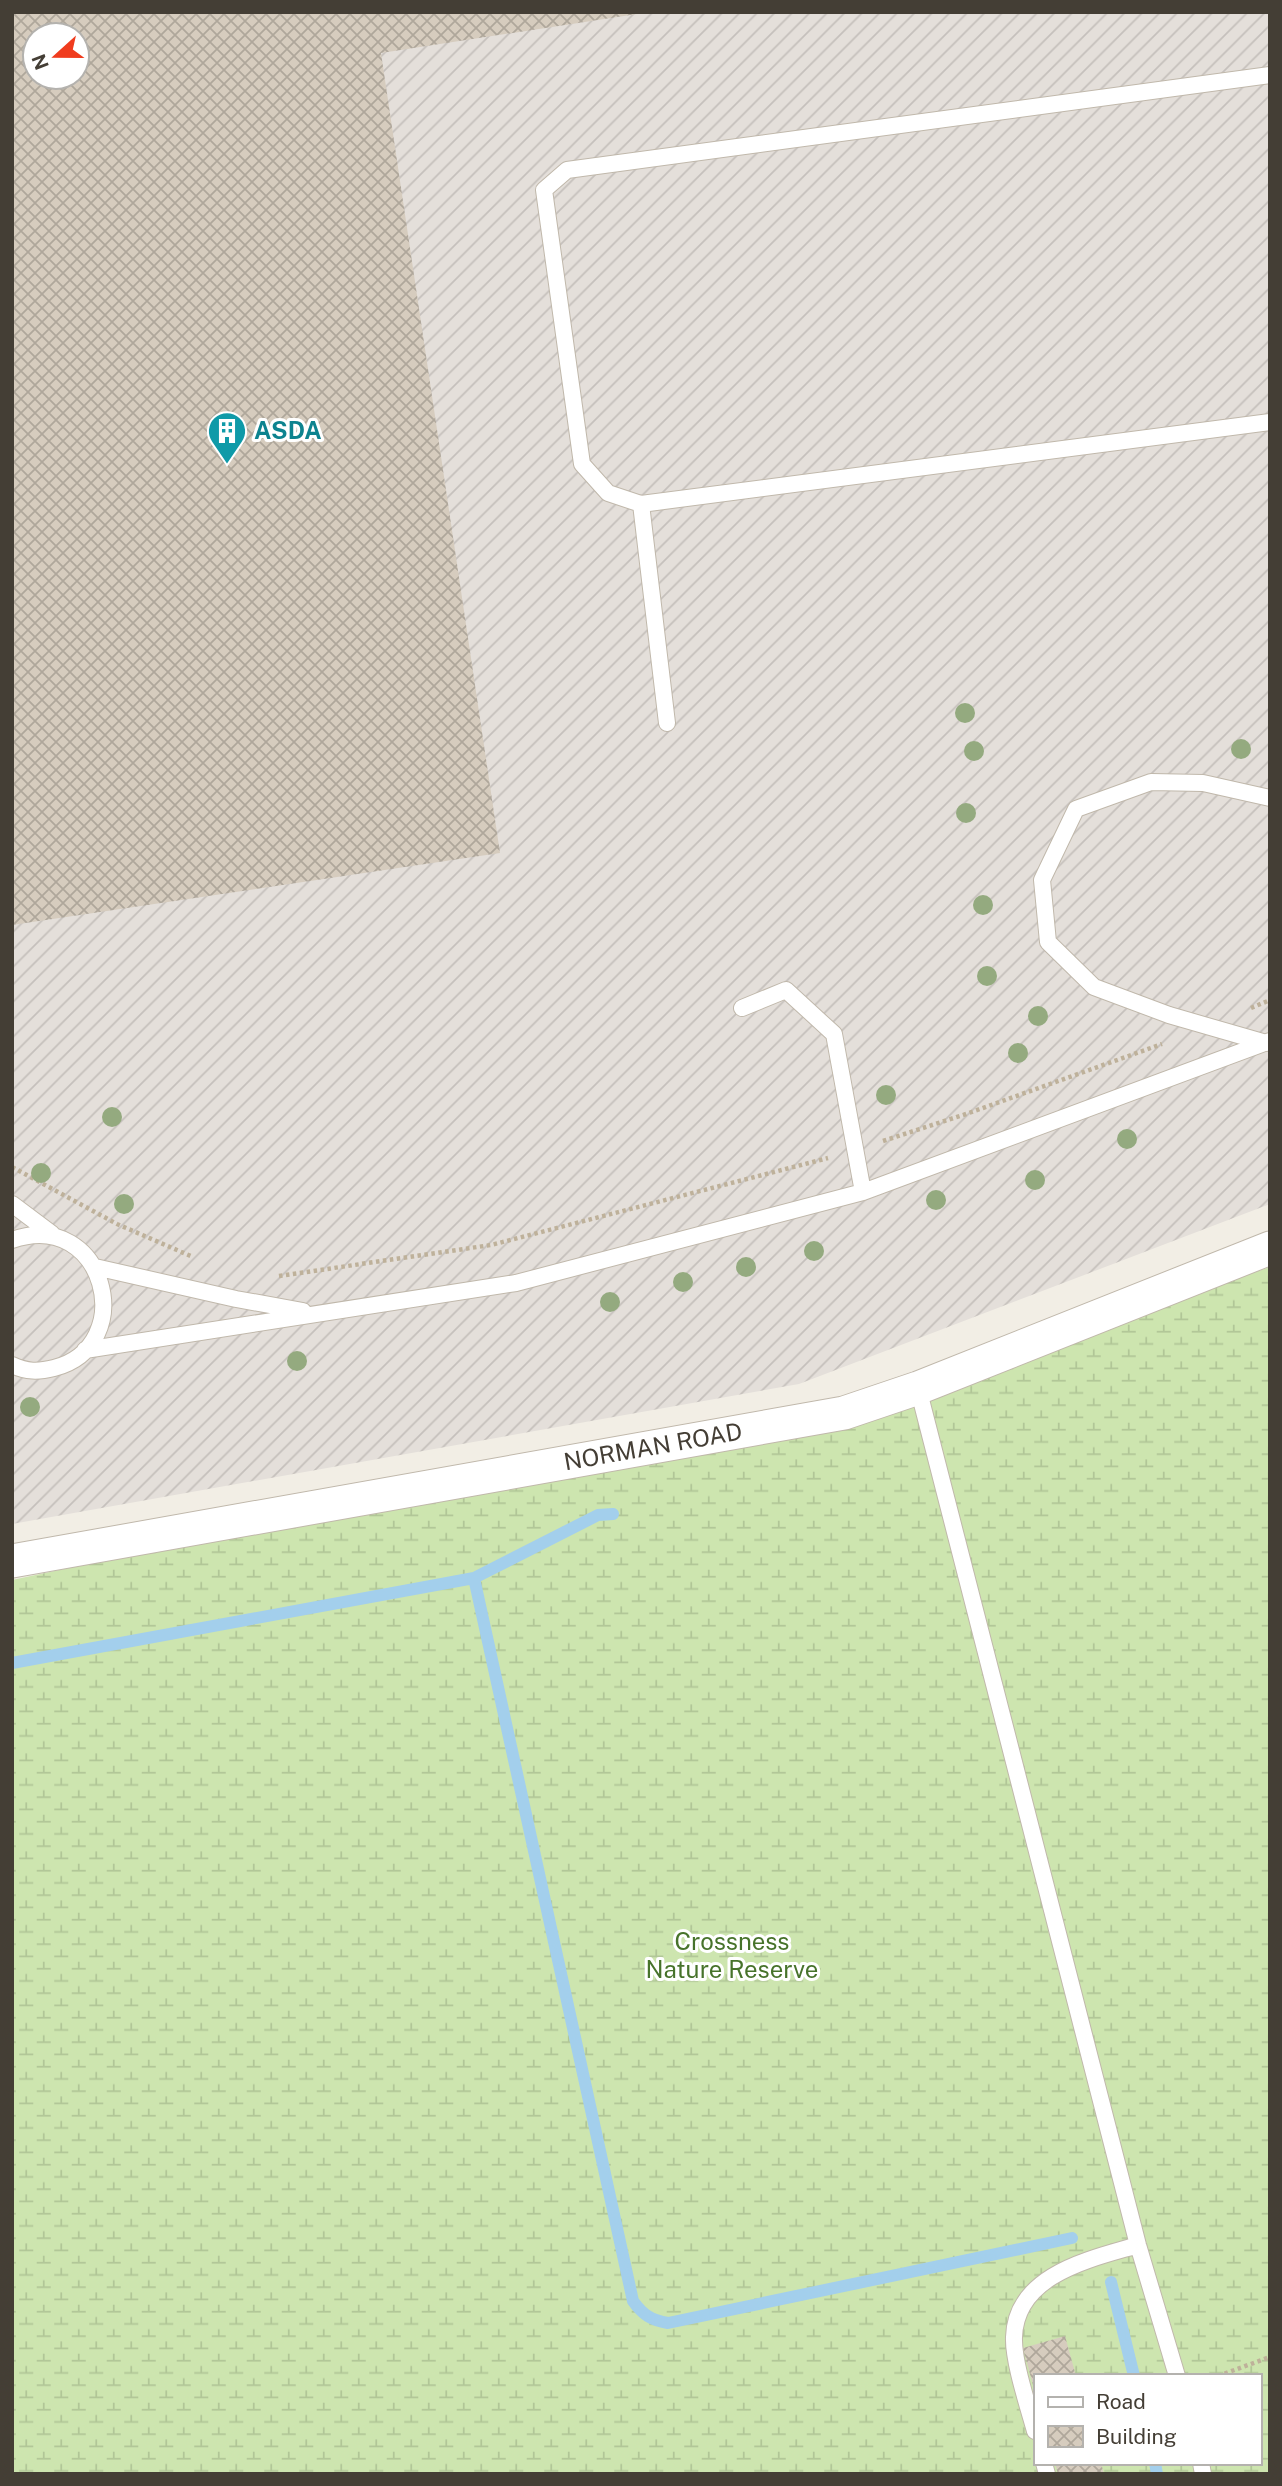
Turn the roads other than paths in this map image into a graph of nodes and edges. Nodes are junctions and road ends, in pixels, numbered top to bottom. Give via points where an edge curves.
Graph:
1 (1270, 75) edge
2 (1270, 422) edge
3 (640, 504) junction
4 (667, 723) dead end
5 (1270, 798) edge
6 (741, 1008) dead end
7 (1268, 1042) edge
8 (863, 1192) junction
9 (12, 1204) edge
10 (54, 1236) junction
11 (12, 1240) edge
12 (1270, 1248) edge
13 (94, 1267) junction
14 (316, 1313) junction
15 (85, 1350) junction
16 (12, 1365) edge
17 (918, 1388) junction
18 (12, 1561) edge
19 (1138, 2245) junction
20 (1176, 2374) edge
21 (1034, 2427) edge

1 - 3 lane via 567,170 544,190 582,464 608,493
2 - 3 lane
3 - 4 lane
5 - 7 lane via 1203,783 1151,782 1076,809 1042,880 1048,942 1094,987 1169,1015
6 - 8 lane via 786,990 834,1034
7 - 8 lane
8 - 14 lane via 516,1283
9 - 10 lane
10 - 11 lane via 30,1234
10 - 13 lane via 75,1246
12 - 17 street, NORMAN ROAD
13 - 14 lane
13 - 15 lane via 104,1304 100,1326
14 - 15 lane
15 - 16 lane via 64,1365 40,1371
17 - 18 street, NORMAN ROAD via 844,1413
17 - 19 lane
19 - 20 lane
19 - 21 lane via 1078,2263 1050,2277 1030,2295 1016,2322 1014,2339

